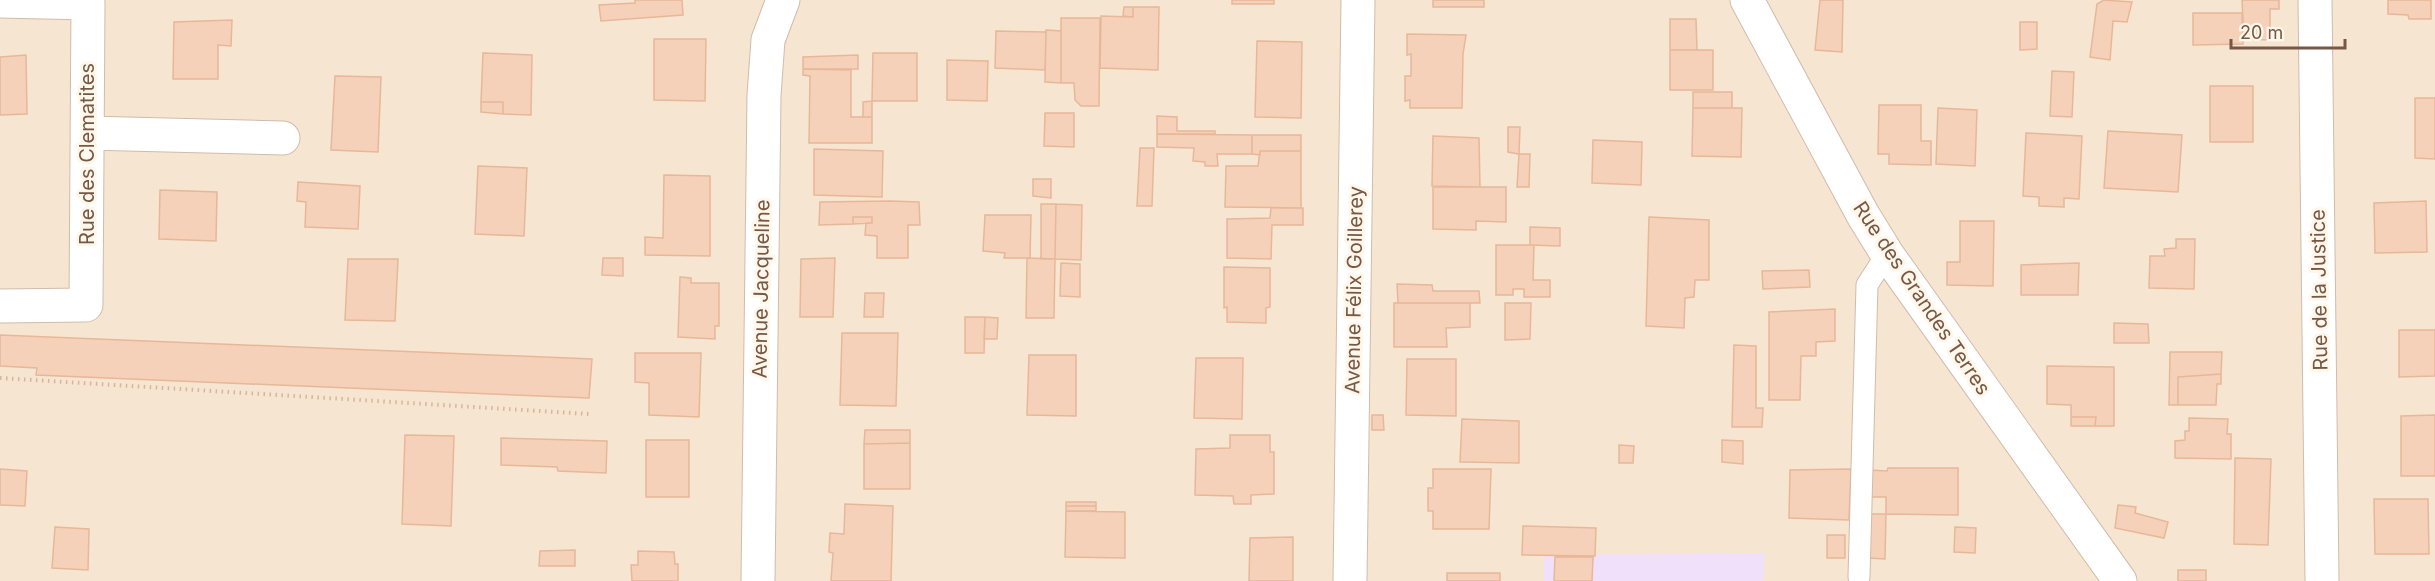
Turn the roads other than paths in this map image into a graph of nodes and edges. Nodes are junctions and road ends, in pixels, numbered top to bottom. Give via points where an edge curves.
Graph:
1 (783, 0) edge
2 (1358, 0) edge
3 (1747, 0) edge
4 (2315, 0) edge
5 (0, 1) edge
6 (87, 133) junction
7 (283, 138) dead end
8 (1887, 254) junction
9 (0, 306) edge
10 (1859, 577) dead end
11 (758, 581) edge
12 (1350, 581) edge
13 (2120, 581) edge
14 (2322, 581) edge

1 - 11 street, Avenue Jacqueline via 768,40 764,95
2 - 12 street, Avenue Félix Goillerey
3 - 8 street, Rue des Grandes Terres
4 - 14 street, Rue de la Justice
5 - 6 street, Rue des Clematites via 88,3
6 - 7 street
6 - 9 street, Rue des Clematites via 86,305
8 - 10 lane via 1867,285
8 - 13 street, Rue des Grandes Terres

